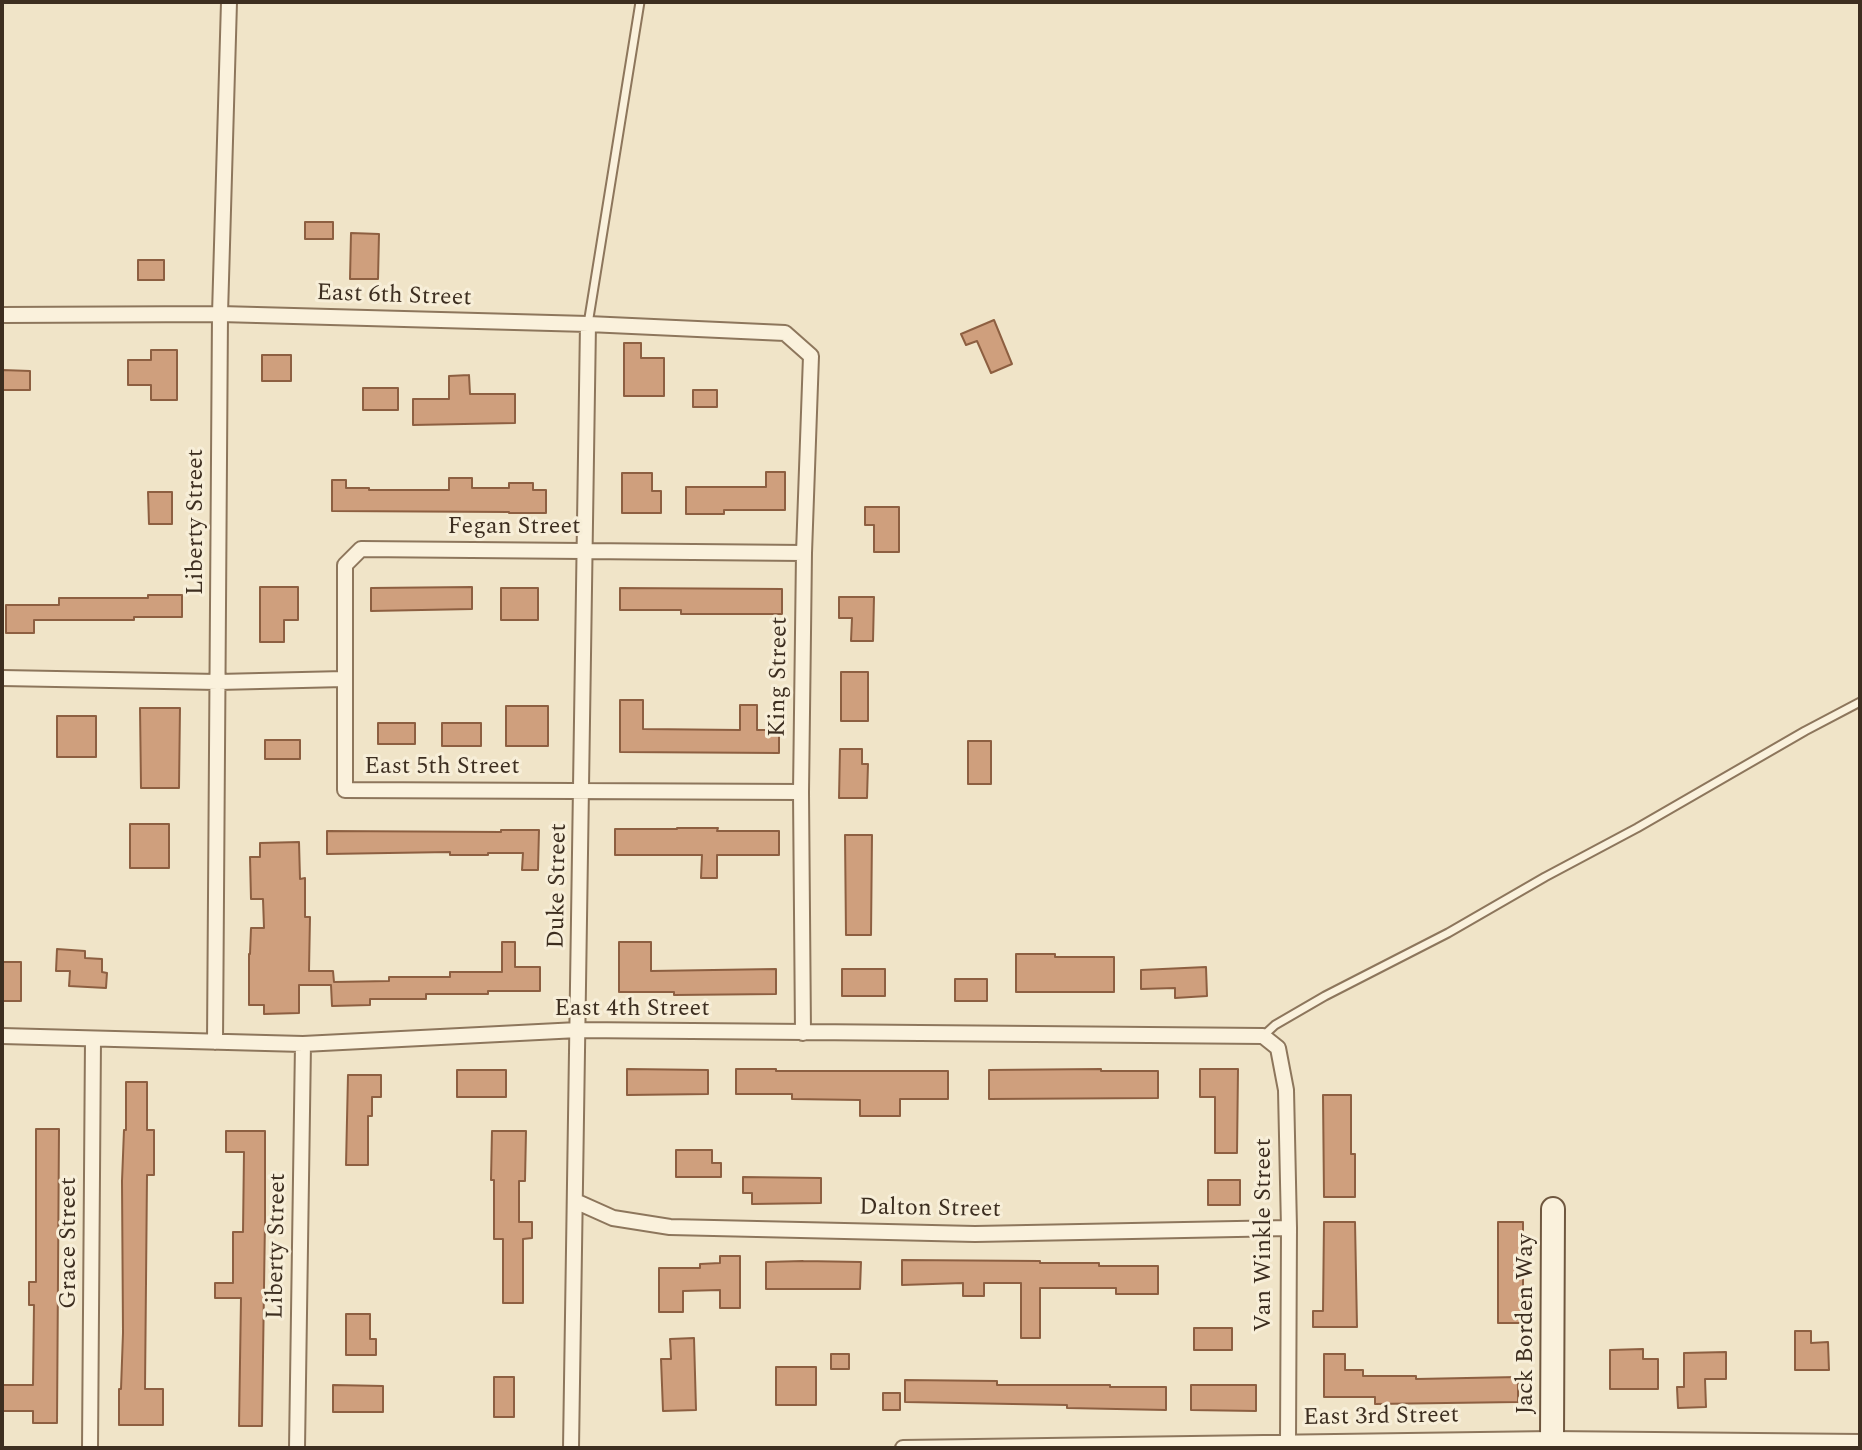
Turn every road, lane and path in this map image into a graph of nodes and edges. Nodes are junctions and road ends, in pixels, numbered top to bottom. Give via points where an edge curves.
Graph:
1 (229, 2) edge
2 (640, 2) edge
3 (220, 314) junction
4 (2, 315) edge
5 (588, 324) junction
6 (785, 333) joint
7 (585, 550) junction
8 (804, 553) junction
9 (2, 678) edge
10 (344, 679) junction
11 (218, 682) junction
12 (1860, 702) edge
13 (582, 790) junction
14 (801, 792) junction
15 (578, 1030) junction
16 (803, 1033) junction
17 (2, 1036) edge
18 (1263, 1036) junction
19 (93, 1039) junction
20 (215, 1042) junction
21 (303, 1044) junction
22 (575, 1201) junction
23 (1553, 1209) dead end
24 (1289, 1228) junction
25 (1552, 1439) junction
26 (1288, 1441) junction
27 (1860, 1442) edge
28 (90, 1448) edge
29 (297, 1448) edge
30 (571, 1448) edge
31 (903, 1448) edge

1 - 3 street, Liberty Street
2 - 5 lane
3 - 4 street, East 6th Street
3 - 5 street, East 6th Street
3 - 11 street, Liberty Street
5 - 6 street, East 6th Street
5 - 7 street, Duke Street
6 - 8 street, King Street via 811,356
7 - 8 street, Fegan Street
7 - 10 street, Fegan Street via 361,549 345,565
7 - 13 street, Duke Street
8 - 14 street, King Street
9 - 11 street
10 - 11 street
10 - 13 street, East 5th Street via 345,790
11 - 20 street, Liberty Street
12 - 18 lane via 1448,933 1325,996
13 - 14 street, East 5th Street
13 - 15 street, Duke Street
14 - 16 street, King Street
15 - 16 street, East 4th Street
15 - 21 street, East 4th Street
15 - 22 street, Duke Street
16 - 18 street, East 4th Street
17 - 19 street, East 4th Street
18 - 24 street, Van Winkle Street via 1278,1048 1286,1090
19 - 20 street, East 4th Street
19 - 28 street, Grace Street
20 - 21 street, East 4th Street
21 - 29 street, Liberty Street
22 - 24 street, Dalton Street via 613,1218 670,1227 975,1234
22 - 30 street, Duke Street
23 - 25 street, Jack Borden Way
24 - 26 street, Van Winkle Street
25 - 26 street, East 3rd Street
25 - 27 street, East 3rd Street
26 - 31 street, East 3rd Street

